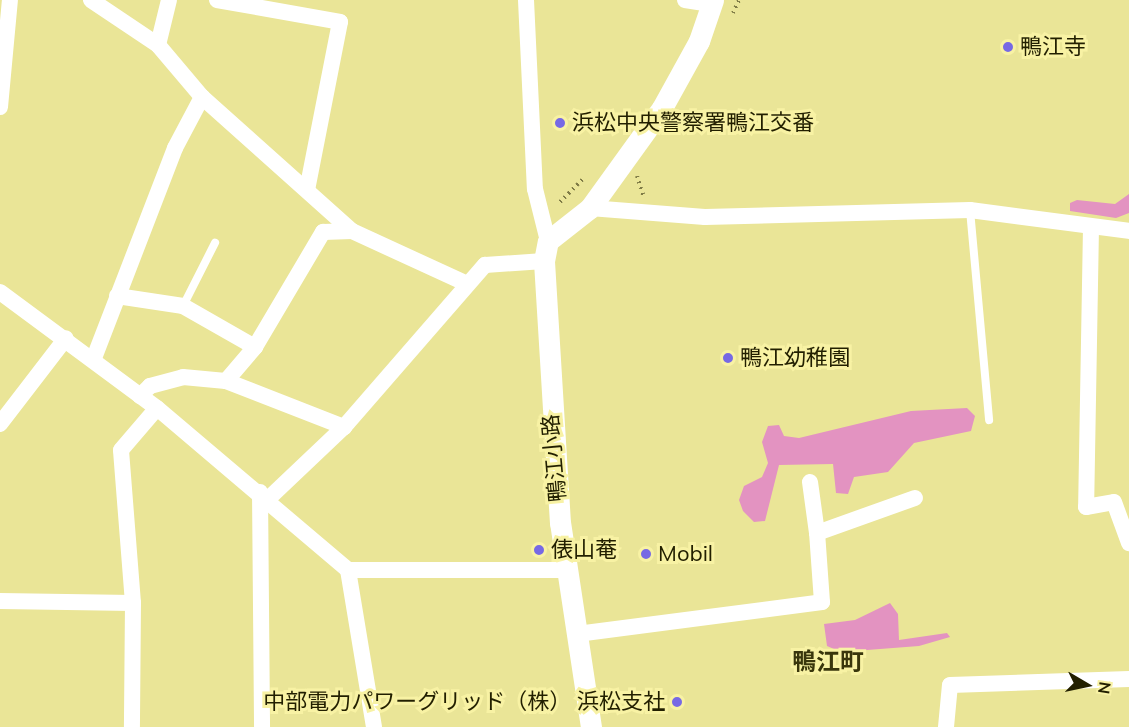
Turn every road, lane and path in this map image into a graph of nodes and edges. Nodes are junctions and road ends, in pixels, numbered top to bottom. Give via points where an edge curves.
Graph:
1 (10, 0) edge
2 (91, 0) edge
3 (169, 0) edge
4 (217, 0) edge
5 (526, 0) edge
6 (685, 0) edge
7 (712, 2) edge
8 (122, 8) edge
9 (158, 45) junction
10 (202, 97) junction
11 (0, 107) edge
12 (590, 170) dead end
13 (307, 189) junction
14 (552, 200) dead end
15 (590, 208) junction
16 (970, 210) junction
17 (1091, 227) junction
18 (352, 231) junction
19 (1129, 231) edge
20 (214, 243) dead end
21 (546, 251) junction
22 (465, 283) junction
23 (0, 292) edge
24 (117, 296) junction
25 (183, 306) junction
26 (66, 338) junction
27 (255, 347) junction
28 (94, 358) junction
29 (226, 381) junction
30 (140, 396) junction
31 (157, 408) junction
32 (989, 420) dead end
33 (0, 424) edge
34 (344, 428) junction
35 (810, 482) dead end
36 (264, 495) junction
37 (915, 498) dead end
38 (817, 533) junction
39 (1129, 543) edge
40 (348, 570) junction
41 (567, 570) junction
42 (0, 601) edge
43 (133, 603) junction
44 (577, 634) junction
45 (1129, 679) edge
46 (132, 727) edge
47 (262, 727) edge
48 (374, 727) edge
49 (591, 727) edge
50 (946, 727) edge

1 - 11 street
2 - 8 street
3 - 9 street
4 - 13 street via 340,22
5 - 21 street via 535,189
6 - 7 street
7 - 15 street via 682,76
8 - 9 street
9 - 10 street
10 - 13 street
10 - 24 street via 175,148
12 - 14 path via 560,202
13 - 18 street
15 - 16 street via 705,217
15 - 21 street
16 - 17 street
16 - 32 lane
17 - 19 street
17 - 39 street via 1086,507 1114,502
18 - 22 street
18 - 27 street via 323,232
20 - 25 lane
21 - 22 street via 485,265
21 - 41 street, 鴨江小路 via 550,412
22 - 34 street
23 - 26 street
24 - 25 street
24 - 28 street
25 - 27 street
26 - 28 street
26 - 33 street
27 - 29 street
28 - 30 street
29 - 30 street via 183,377 150,386
29 - 34 street
30 - 31 street
31 - 36 street
31 - 43 street via 121,450
34 - 36 street
35 - 38 street
36 - 40 street
36 - 47 street
37 - 38 street
38 - 44 street via 822,602
40 - 41 street
40 - 48 street
41 - 44 street, 鴨江小路
42 - 43 street
43 - 46 street
44 - 49 street, 鴨江小路
45 - 50 street via 950,685

